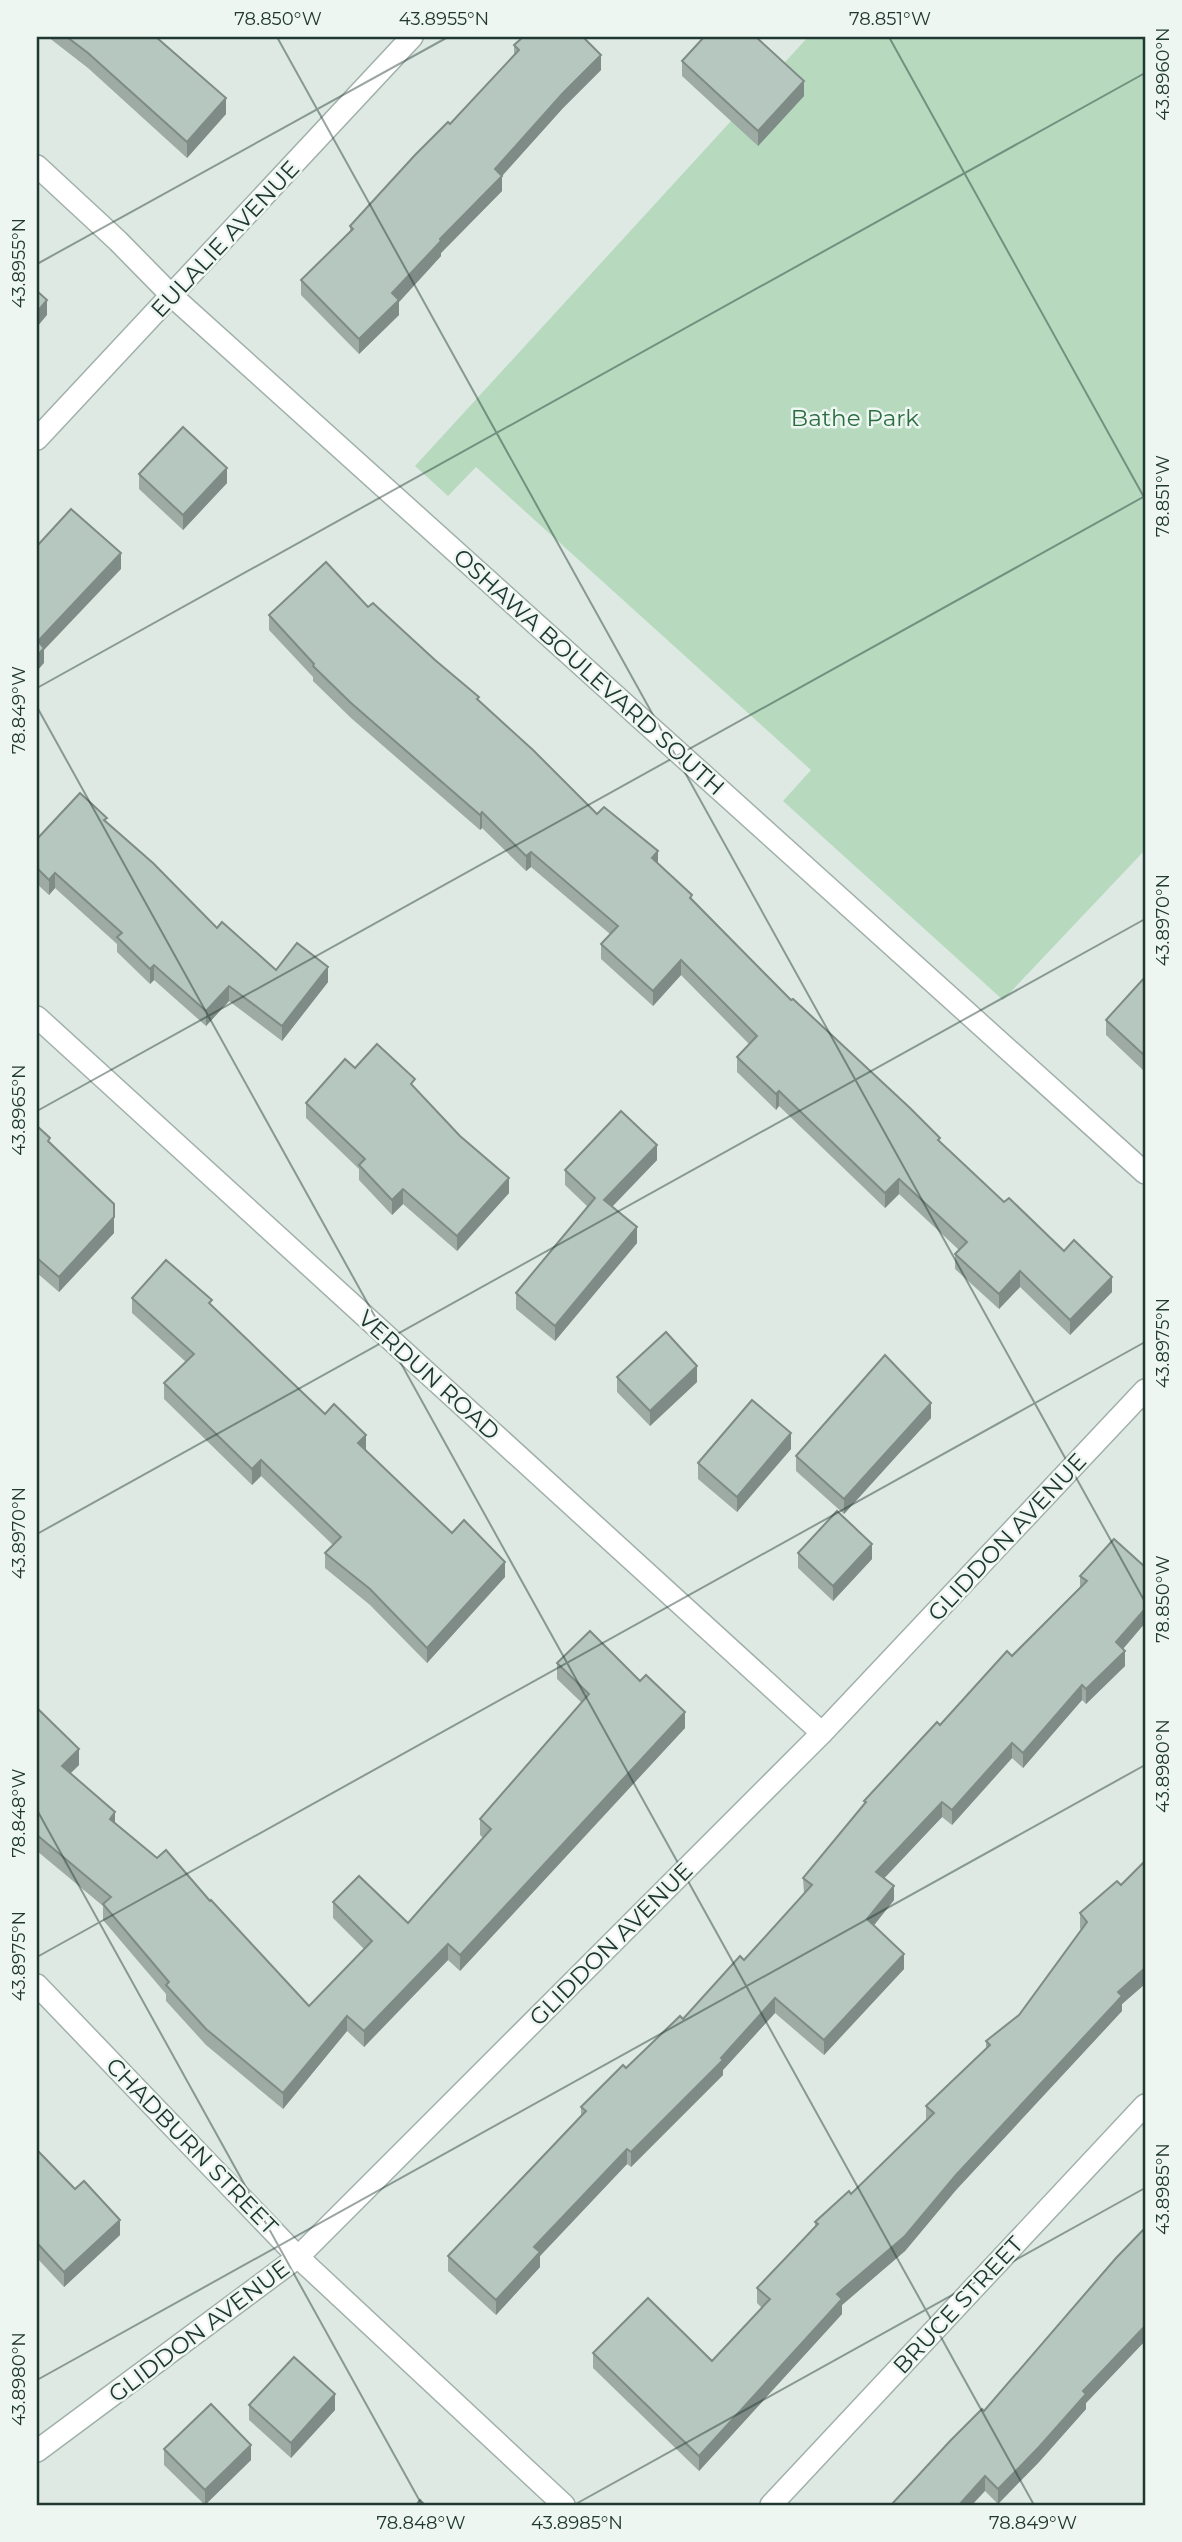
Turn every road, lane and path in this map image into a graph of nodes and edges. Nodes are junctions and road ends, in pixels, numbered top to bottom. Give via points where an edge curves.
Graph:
1 (412, 37) edge
2 (37, 166) edge
3 (172, 296) junction
4 (37, 439) edge
5 (37, 1017) edge
6 (1145, 1173) edge
7 (1145, 1391) edge
8 (822, 1733) junction
9 (37, 1985) edge
10 (1145, 2105) edge
11 (298, 2257) junction
12 (37, 2451) edge
13 (564, 2505) edge
14 (771, 2505) edge

1 - 3 street, EULALIE AVENUE
2 - 3 street, OSHAWA BOULEVARD SOUTH
3 - 4 street, EULALIE AVENUE
3 - 6 street, OSHAWA BOULEVARD SOUTH
5 - 8 street, VERDUN ROAD
7 - 8 street, GLIDDON AVENUE
8 - 11 street, GLIDDON AVENUE
9 - 11 street, CHADBURN STREET
10 - 14 street, BRUCE STREET
11 - 12 street, GLIDDON AVENUE
11 - 13 street, CHADBURN STREET

